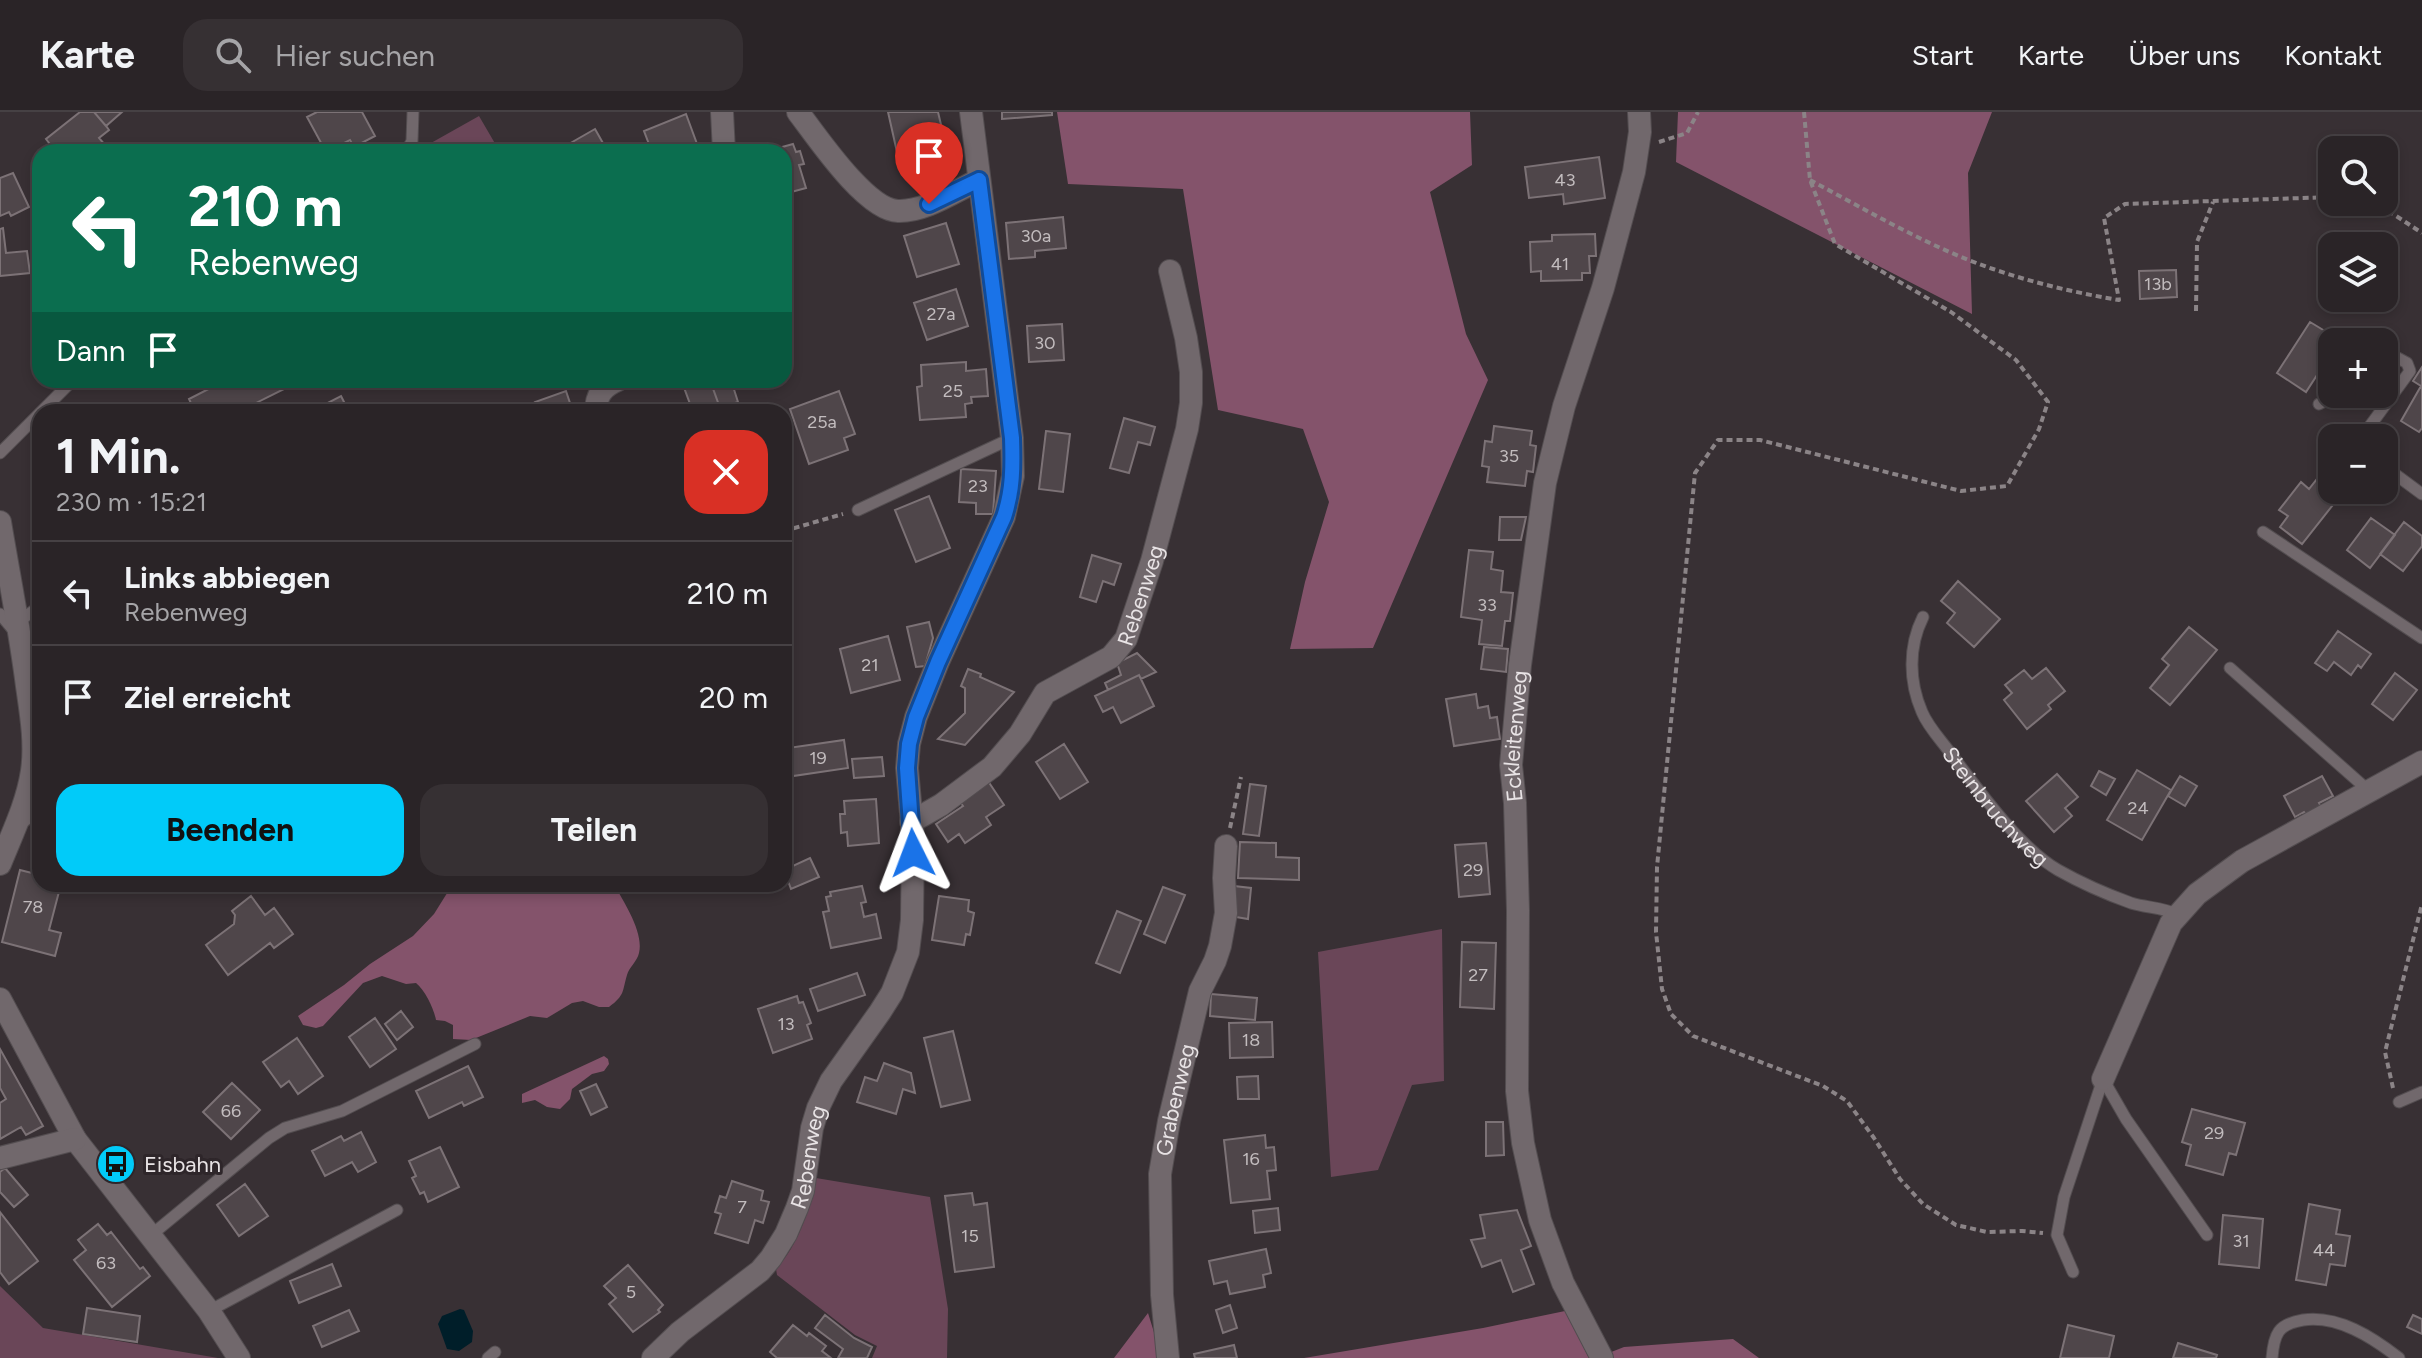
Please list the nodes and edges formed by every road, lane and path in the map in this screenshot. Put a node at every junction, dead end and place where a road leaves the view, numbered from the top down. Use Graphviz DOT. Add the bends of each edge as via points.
graph roads {
  1 [pos="413,112"];
  2 [pos="722,112"];
  3 [pos="798,112"];
  4 [pos="971,112"];
  5 [pos="1639,112"];
  6 [pos="1698,112"];
  7 [pos="1804,112"];
  8 [pos="410,144"];
  9 [pos="724,144"];
  10 [pos="1639,149"];
  11 [pos="979,180"];
  12 [pos="1810,180"];
  13 [pos="2318,198"];
  14 [pos="2213,202"];
  15 [pos="2396,216"];
  16 [pos="2422,233"];
  17 [pos="1170,271"];
  18 [pos="2196,311"];
  19 [pos="2398,358"];
  20 [pos="2398,387"];
  21 [pos="65,388"];
  22 [pos="50,404"];
  23 [pos="32,422"];
  24 [pos="1012,438"];
  25 [pos="0,453"];
  26 [pos="2398,476"];
  27 [pos="2422,494"];
  28 [pos="858,510"];
  29 [pos="0,522"];
  30 [pos="792,529"];
  31 [pos="2263,532"];
  32 [pos="32,611"];
  33 [pos="1923,617"];
  34 [pos="12,625"];
  35 [pos="2422,638"];
  36 [pos="2230,668"];
  37 [pos="32,726"];
  38 [pos="32,761"];
  39 [pos="2422,762"];
  40 [pos="1241,777"];
  41 [pos="2369,791"];
  42 [pos="32,816"];
  43 [pos="911,822"];
  44 [pos="16,829"];
  45 [pos="1226,846"];
  46 [pos="0,864"];
  47 [pos="2422,904"];
  48 [pos="2178,915"];
  49 [pos="0,999"];
  50 [pos="475,1044"];
  51 [pos="2103,1079"];
  52 [pos="2422,1092"];
  53 [pos="2399,1102"];
  54 [pos="75,1139"];
  55 [pos="0,1158"];
  56 [pos="397,1210"];
  57 [pos="2057,1235"];
  58 [pos="2207,1235"];
  59 [pos="150,1236"];
  60 [pos="2073,1272"];
  61 [pos="209,1311"];
  62 [pos="239,1358"];
  63 [pos="653,1358"];
  64 [pos="1168,1358"];
  65 [pos="1602,1358"];
  66 [pos="2272,1358"];
  67 [pos="2399,1358"];
  1 -- 8 [label="lane"];
  2 -- 9 [label="street"];
  3 -- 11 [label="street" via="863,192 890,210 929,204"];
  4 -- 11 [label="street, Rebenweg"];
  5 -- 10 [label="street, Eckleitenweg"];
  6 -- 10 [label="path" via="1687,133"];
  7 -- 12 [label="path"];
  10 -- 65 [label="street, Eckleitenweg" via="1545,483 1511,765 1518,896 1517,1091 1523,1143 1540,1220 1563,1283"];
  11 -- 24 [label="street, Rebenweg"];
  12 -- 14 [label="path" via="1991,269 2119,300 2104,218 2125,204"];
  12 -- 57 [label="path" via="1835,244 1951,312 2016,360 2048,402 2007,486 1961,491 1760,440 1718,440 1695,473 1657,867 1662,989 1671,1014 1693,1036 1823,1086 1847,1101 1900,1179 1923,1204 1956,1225"];
  13 -- 14 [label="path"];
  14 -- 18 [label="path" via="2197,242"];
  15 -- 16 [label="path"];
  17 -- 43 [label="street, Rebenweg" via="1186,338 1191,403 1152,561 1126,639 1111,657 1045,693 992,767"];
  19 -- 20 [label="lane" via="2410,371"];
  21 -- 22 [label="lane"];
  23 -- 25 [label="lane"];
  24 -- 28 [label="lane"];
  24 -- 43 [label="street, Rebenweg" via="1011,497 916,717 907,768"];
  26 -- 27 [label="lane"];
  28 -- 30 [label="path"];
  29 -- 34 [label="street"];
  31 -- 35 [label="lane"];
  32 -- 34 [label="lane"];
  33 -- 48 [label="lane, Steinbruchweg" via="1911,650 1923,714 1988,802 2057,869 2134,904"];
  34 -- 37 [label="street"];
  36 -- 41 [label="lane"];
  38 -- 44 [label="street"];
  39 -- 41 [label="street"];
  40 -- 45 [label="path"];
  41 -- 48 [label="street" via="2242,861"];
  42 -- 44 [label="lane"];
  43 -- 63 [label="street, Rebenweg" via="908,952 892,993 818,1108 803,1191 786,1234 760,1271"];
  44 -- 46 [label="street"];
  45 -- 64 [label="street, Grabenweg" via="1226,913 1220,946 1200,991 1160,1174"];
  47 -- 53 [label="path" via="2385,1052"];
  48 -- 51 [label="street"];
  49 -- 54 [label="street"];
  50 -- 59 [label="lane" via="342,1111 285,1128"];
  51 -- 57 [label="lane" via="2064,1197"];
  51 -- 58 [label="lane"];
  52 -- 53 [label="lane"];
  54 -- 55 [label="street"];
  54 -- 59 [label="street"];
  56 -- 61 [label="lane"];
  57 -- 60 [label="lane"];
  59 -- 61 [label="street"];
  61 -- 62 [label="street"];
  66 -- 67 [label="lane" via="2277,1331 2315,1318 2336,1321"];
}
